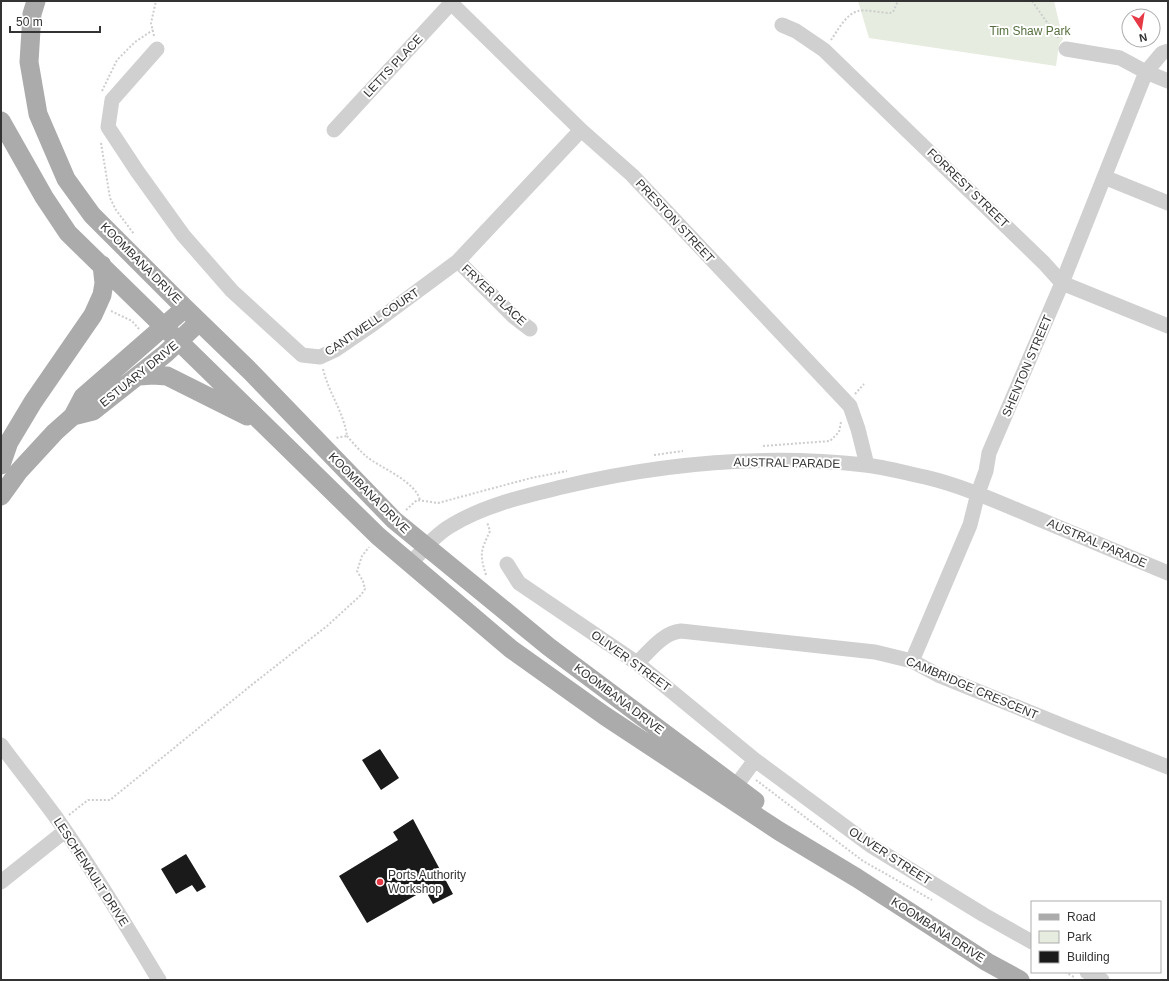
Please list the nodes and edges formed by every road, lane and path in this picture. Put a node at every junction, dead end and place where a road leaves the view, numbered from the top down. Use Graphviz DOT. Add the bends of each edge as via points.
graph roads {
  1 [pos="36,1"];
  2 [pos="156,1"];
  3 [pos="898,1"];
  4 [pos="1032,1"];
  5 [pos="451,2"];
  6 [pos="782,25"];
  7 [pos="157,49"];
  8 [pos="1066,49"];
  9 [pos="824,50"];
  10 [pos="1168,51"];
  11 [pos="1146,72"];
  12 [pos="1168,81"];
  13 [pos="1,121"];
  14 [pos="334,130"];
  15 [pos="581,130"];
  16 [pos="1104,177"];
  17 [pos="1168,203"];
  18 [pos="458,261"];
  19 [pos="102,265"];
  20 [pos="1062,284"];
  21 [pos="185,308"];
  22 [pos="109,310"];
  23 [pos="199,322"];
  24 [pos="163,326"];
  25 [pos="1168,326"];
  26 [pos="530,329"];
  27 [pos="140,330"];
  28 [pos="178,341"];
  29 [pos="320,357"];
  30 [pos="139,376"];
  31 [pos="73,416"];
  32 [pos="263,424"];
  33 [pos="347,436"];
  34 [pos="336,438"];
  35 [pos="1,465"];
  36 [pos="867,465"];
  37 [pos="978,493"];
  38 [pos="1,496"];
  39 [pos="420,500"];
  40 [pos="426,546"];
  41 [pos="411,563"];
  42 [pos="507,564"];
  43 [pos="1168,573"];
  44 [pos="912,661"];
  45 [pos="637,664"];
  46 [pos="1,745"];
  47 [pos="1,755"];
  48 [pos="755,760"];
  49 [pos="1168,767"];
  50 [pos="18,769"];
  51 [pos="731,792"];
  52 [pos="66,831"];
  53 [pos="1,882"];
  54 [pos="1031,941"];
  55 [pos="1067,973"];
  56 [pos="1089,973"];
  57 [pos="159,980"];
  58 [pos="1020,980"];
  59 [pos="1079,980"];
  60 [pos="1102,980"];
  1 -- 21 [label="main road, KOOMBANA DRIVE" via="32,14 30,62 38,114 66,179 92,215"];
  2 -- 7 [label="path" via="151,23"];
  3 -- 9 [label="path" via="890,13 858,11 852,14"];
  4 -- 8 [label="path"];
  5 -- 14 [label="street, LETTS PLACE"];
  5 -- 15 [label="street, PRESTON STREET"];
  6 -- 9 [label="street, FORREST STREET" via="796,31"];
  7 -- 29 [label="street, CANTWELL COURT" via="112,100 108,126 183,235 232,291 302,355"];
  8 -- 11 [label="street" via="1120,58"];
  9 -- 20 [label="street, FORREST STREET" via="1044,262"];
  10 -- 11 [label="street, SHENTON STREET" via="1158,56"];
  11 -- 12 [label="street"];
  11 -- 16 [label="street, SHENTON STREET"];
  13 -- 19 [label="main road, KOOMBANA DRIVE" via="44,197 68,233"];
  15 -- 18 [label="street, CANTWELL COURT"];
  15 -- 36 [label="street, PRESTON STREET" via="632,175 850,406"];
  16 -- 17 [label="street"];
  16 -- 20 [label="street, SHENTON STREET"];
  18 -- 26 [label="street, FRYER PLACE" via="513,316"];
  18 -- 29 [label="street, CANTWELL COURT" via="373,324"];
  19 -- 24 [label="main road, KOOMBANA DRIVE"];
  19 -- 35 [label="main road" via="102,295 93,315 33,402 9,442"];
  20 -- 25 [label="street, FORREST STREET"];
  20 -- 37 [label="street, SHENTON STREET" via="990,453"];
  21 -- 23 [label="main road, KOOMBANA DRIVE"];
  21 -- 24 [label="main road, ESTUARY DRIVE"];
  22 -- 27 [label="path" via="132,322"];
  23 -- 28 [label="main road, ESTUARY DRIVE"];
  23 -- 40 [label="main road, KOOMBANA DRIVE" via="394,520"];
  24 -- 28 [label="main road, KOOMBANA DRIVE"];
  24 -- 31 [label="main road, ESTUARY DRIVE" via="83,397"];
  28 -- 30 [label="main road, ESTUARY DRIVE"];
  28 -- 32 [label="main road, KOOMBANA DRIVE"];
  29 -- 33 [label="path" via="326,381 342,415"];
  30 -- 31 [label="main road, ESTUARY DRIVE" via="92,411"];
  30 -- 32 [label="main road" via="167,376"];
  31 -- 38 [label="main road, ESTUARY DRIVE" via="19,470"];
  32 -- 41 [label="main road, KOOMBANA DRIVE" via="378,536"];
  33 -- 34 [label="path"];
  33 -- 39 [label="path" via="367,457 403,480 419,494"];
  36 -- 37 [label="street, AUSTRAL PARADE"];
  36 -- 40 [label="street, AUSTRAL PARADE" via="757,459 654,468 600,478 505,502 451,525"];
  37 -- 43 [label="street, AUSTRAL PARADE"];
  37 -- 44 [label="street, SHENTON STREET" via="970,525"];
  40 -- 41 [label="street, AUSTRAL PARADE"];
  40 -- 51 [label="main road, KOOMBANA DRIVE"];
  41 -- 51 [label="main road, KOOMBANA DRIVE" via="511,649 605,716"];
  42 -- 45 [label="street, OLIVER STREET" via="519,583"];
  44 -- 45 [label="street, CAMBRIDGE CRESCENT" via="876,652 673,632 662,638"];
  44 -- 49 [label="street, CAMBRIDGE CRESCENT" via="938,674"];
  45 -- 48 [label="street, OLIVER STREET"];
  46 -- 50 [label="street, LESCHENAULT DRIVE"];
  47 -- 50 [label="street, LESCHENAULT DRIVE"];
  48 -- 51 [label="street"];
  48 -- 54 [label="street, OLIVER STREET" via="870,845"];
  50 -- 52 [label="street, LESCHENAULT DRIVE"];
  51 -- 58 [label="main road, KOOMBANA DRIVE" via="779,831 987,962"];
  52 -- 53 [label="street"];
  52 -- 57 [label="street, LESCHENAULT DRIVE"];
  55 -- 59 [label="path"];
  56 -- 60 [label="street"];
}
